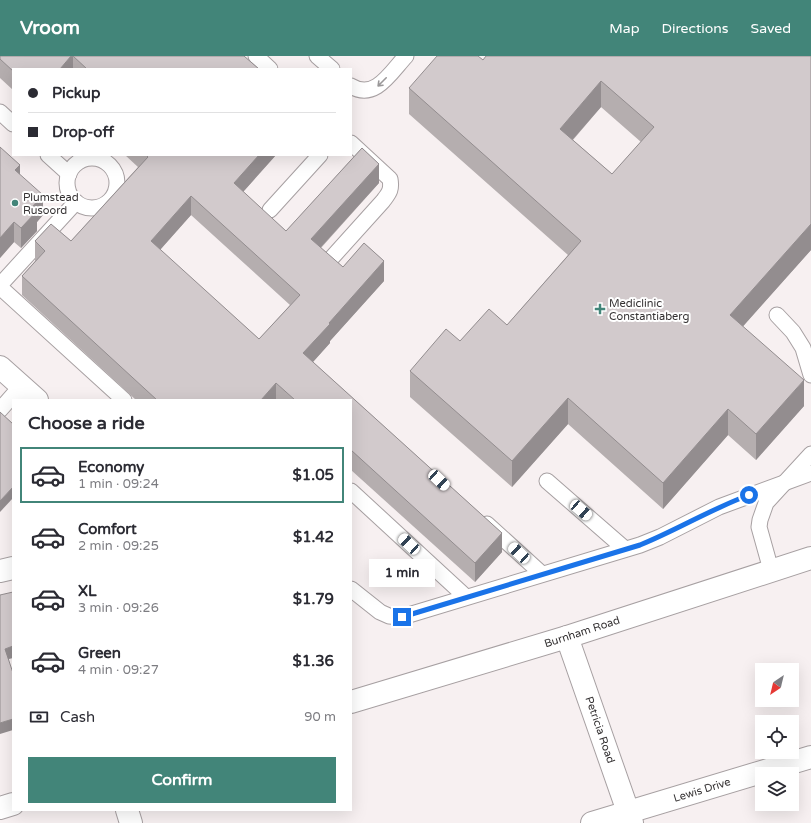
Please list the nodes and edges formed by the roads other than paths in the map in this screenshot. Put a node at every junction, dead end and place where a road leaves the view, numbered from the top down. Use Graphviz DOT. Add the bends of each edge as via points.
graph roads {
  1 [pos="256,56"];
  2 [pos="317,56"];
  3 [pos="406,56"];
  4 [pos="269,68"];
  5 [pos="331,68"];
  6 [pos="352,87"];
  7 [pos="0,112"];
  8 [pos="12,123"];
  9 [pos="352,144"];
  10 [pos="49,156"];
  11 [pos="319,156"];
  12 [pos="69,174"];
  13 [pos="76,202"];
  14 [pos="270,210"];
  15 [pos="328,262"];
  16 [pos="0,286"];
  17 [pos="777,315"];
  18 [pos="0,367"];
  19 [pos="811,375"];
  20 [pos="29,393"];
  21 [pos="19,399"];
  22 [pos="123,399"];
  23 [pos="12,403"];
  24 [pos="0,410"];
  25 [pos="811,454"];
  26 [pos="811,473"];
  27 [pos="547,481"];
  28 [pos="784,483"];
  29 [pos="352,492"];
  30 [pos="478,515"];
  31 [pos="626,549"];
  32 [pos="811,558"];
  33 [pos="12,568"];
  34 [pos="771,570"];
  35 [pos="0,572"];
  36 [pos="542,574"];
  37 [pos="352,589"];
  38 [pos="466,598"];
  39 [pos="567,637"];
  40 [pos="352,702"];
  41 [pos="811,757"];
  42 [pos="12,804"];
  43 [pos="0,808"];
  44 [pos="127,811"];
  45 [pos="630,817"];
  46 [pos="131,823"];
  47 [pos="592,823"];
  1 -- 4 [label="lane"];
  2 -- 5 [label="lane"];
  3 -- 6 [label="lane, one-way" via="373,90 365,92"];
  7 -- 8 [label="lane"];
  9 -- 15 [label="lane" via="390,179 392,186 383,201"];
  10 -- 12 [label="lane"];
  11 -- 14 [label="lane"];
  12 -- 13 [label="lane" via="67,186"];
  12 -- 13 [label="lane" via="75,165 89,158 104,162 115,173 116,188 108,202 94,208"];
  13 -- 16 [label="lane"];
  16 -- 22 [label="lane"];
  17 -- 19 [label="lane" via="793,332 803,348"];
  18 -- 20 [label="street"];
  20 -- 21 [label="lane"];
  23 -- 24 [label="lane"];
  25 -- 28 [label="lane"];
  26 -- 28 [label="lane"];
  27 -- 31 [label="lane"];
  28 -- 31 [label="lane" via="719,507 660,537"];
  28 -- 34 [label="lane" via="766,504 760,520 759,527"];
  29 -- 38 [label="lane"];
  30 -- 36 [label="lane"];
  31 -- 36 [label="lane"];
  32 -- 34 [label="street, Burnham Road"];
  33 -- 35 [label="street"];
  34 -- 39 [label="street, Burnham Road"];
  36 -- 38 [label="lane"];
  37 -- 38 [label="lane" via="368,604 389,616 402,617"];
  39 -- 40 [label="street, Burnham Road"];
  39 -- 45 [label="street, Petricia Road"];
  41 -- 45 [label="street, Lewis Drive"];
  42 -- 43 [label="street"];
  44 -- 46 [label="street"];
  45 -- 47 [label="street, Lewis Drive"];
}
